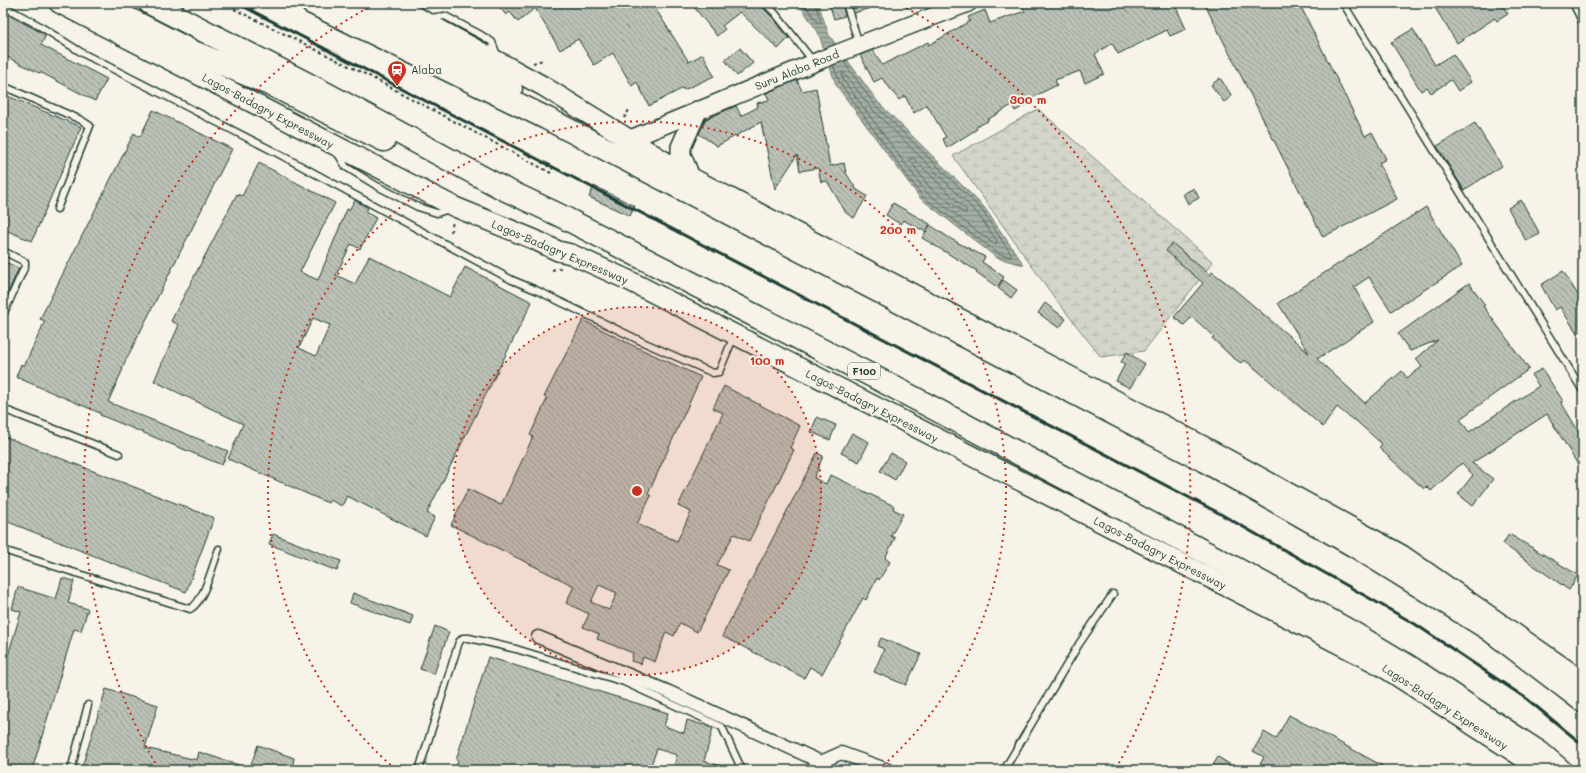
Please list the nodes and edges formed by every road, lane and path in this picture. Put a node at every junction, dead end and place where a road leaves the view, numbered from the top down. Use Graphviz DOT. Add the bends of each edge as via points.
graph roads {
  1 [pos="59,3"];
  2 [pos="98,3"];
  3 [pos="150,3"];
  4 [pos="240,3"];
  5 [pos="312,3"];
  6 [pos="356,3"];
  7 [pos="390,3"];
  8 [pos="765,3"];
  9 [pos="846,3"];
  10 [pos="968,3"];
  11 [pos="1343,3"];
  12 [pos="1573,3"];
  13 [pos="3,6"];
  14 [pos="234,9"];
  15 [pos="254,9"];
  16 [pos="1583,23"];
  17 [pos="853,47"];
  18 [pos="819,60"];
  19 [pos="3,86"];
  20 [pos="697,111"];
  21 [pos="546,118"];
  22 [pos="628,140"];
  23 [pos="541,162"];
  24 [pos="553,170"];
  25 [pos="552,173"];
  26 [pos="690,178"];
  27 [pos="504,188"];
  28 [pos="57,209"];
  29 [pos="3,251"];
  30 [pos="3,315"];
  31 [pos="734,335"];
  32 [pos="1583,391"];
  33 [pos="3,409"];
  34 [pos="119,454"];
  35 [pos="219,549"];
  36 [pos="3,550"];
  37 [pos="1113,594"];
  38 [pos="538,637"];
  39 [pos="1583,684"];
  40 [pos="1583,701"];
  41 [pos="88,705"];
  42 [pos="819,766"];
  43 [pos="71,770"];
  44 [pos="419,770"];
  45 [pos="742,770"];
  46 [pos="888,770"];
  47 [pos="1004,770"];
  48 [pos="1542,770"];
  49 [pos="1560,770"];
  1 -- 31 [label="main road, Lagos-Badagry Expressway" via="455,207 558,251 571,254"];
  2 -- 27 [label="highway" via="189,50 276,87 449,172"];
  3 -- 27 [label="highway, Lagos-Badagry Expressway / F100" via="325,92"];
  4 -- 15 [label="path"];
  5 -- 21 [label="highway"];
  6 -- 21 [label="highway" via="499,78"];
  7 -- 22 [label="main road" via="543,86"];
  8 -- 18 [label="lane"];
  9 -- 17 [label="lane"];
  10 -- 17 [label="street, Suru Alaba Road"];
  11 -- 32 [label="lane"];
  12 -- 16 [label="lane"];
  13 -- 31 [label="lane" via="84,54 277,153 512,280 644,343 712,373 719,372"];
  14 -- 25 [label="path" via="367,75"];
  17 -- 18 [label="street, Suru Alaba Road"];
  18 -- 20 [label="street, Suru Alaba Road"];
  19 -- 28 [label="lane" via="90,126"];
  20 -- 22 [label="street, Suru Alaba Road"];
  20 -- 26 [label="main road" via="681,147 681,155"];
  21 -- 40 [label="highway" via="1216,468 1353,545 1490,630"];
  22 -- 26 [label="main road"];
  23 -- 24 [label="path"];
  26 -- 39 [label="main road" via="1203,446 1402,555 1567,670"];
  27 -- 49 [label="highway, Lagos-Badagry Expressway / F100" via="884,382 1260,581 1408,666 1540,753"];
  29 -- 30 [label="lane" via="25,262 25,266"];
  31 -- 48 [label="main road, Lagos-Badagry Expressway" via="1380,665"];
  33 -- 34 [label="lane"];
  35 -- 36 [label="lane" via="200,598 196,606 190,609"];
  37 -- 47 [label="lane"];
  38 -- 42 [label="street" via="669,692"];
  41 -- 43 [label="lane"];
  42 -- 46 [label="street" via="840,753"];
  44 -- 45 [label="lane" via="459,642 463,638 469,638 516,649 624,682 722,727"];
}
